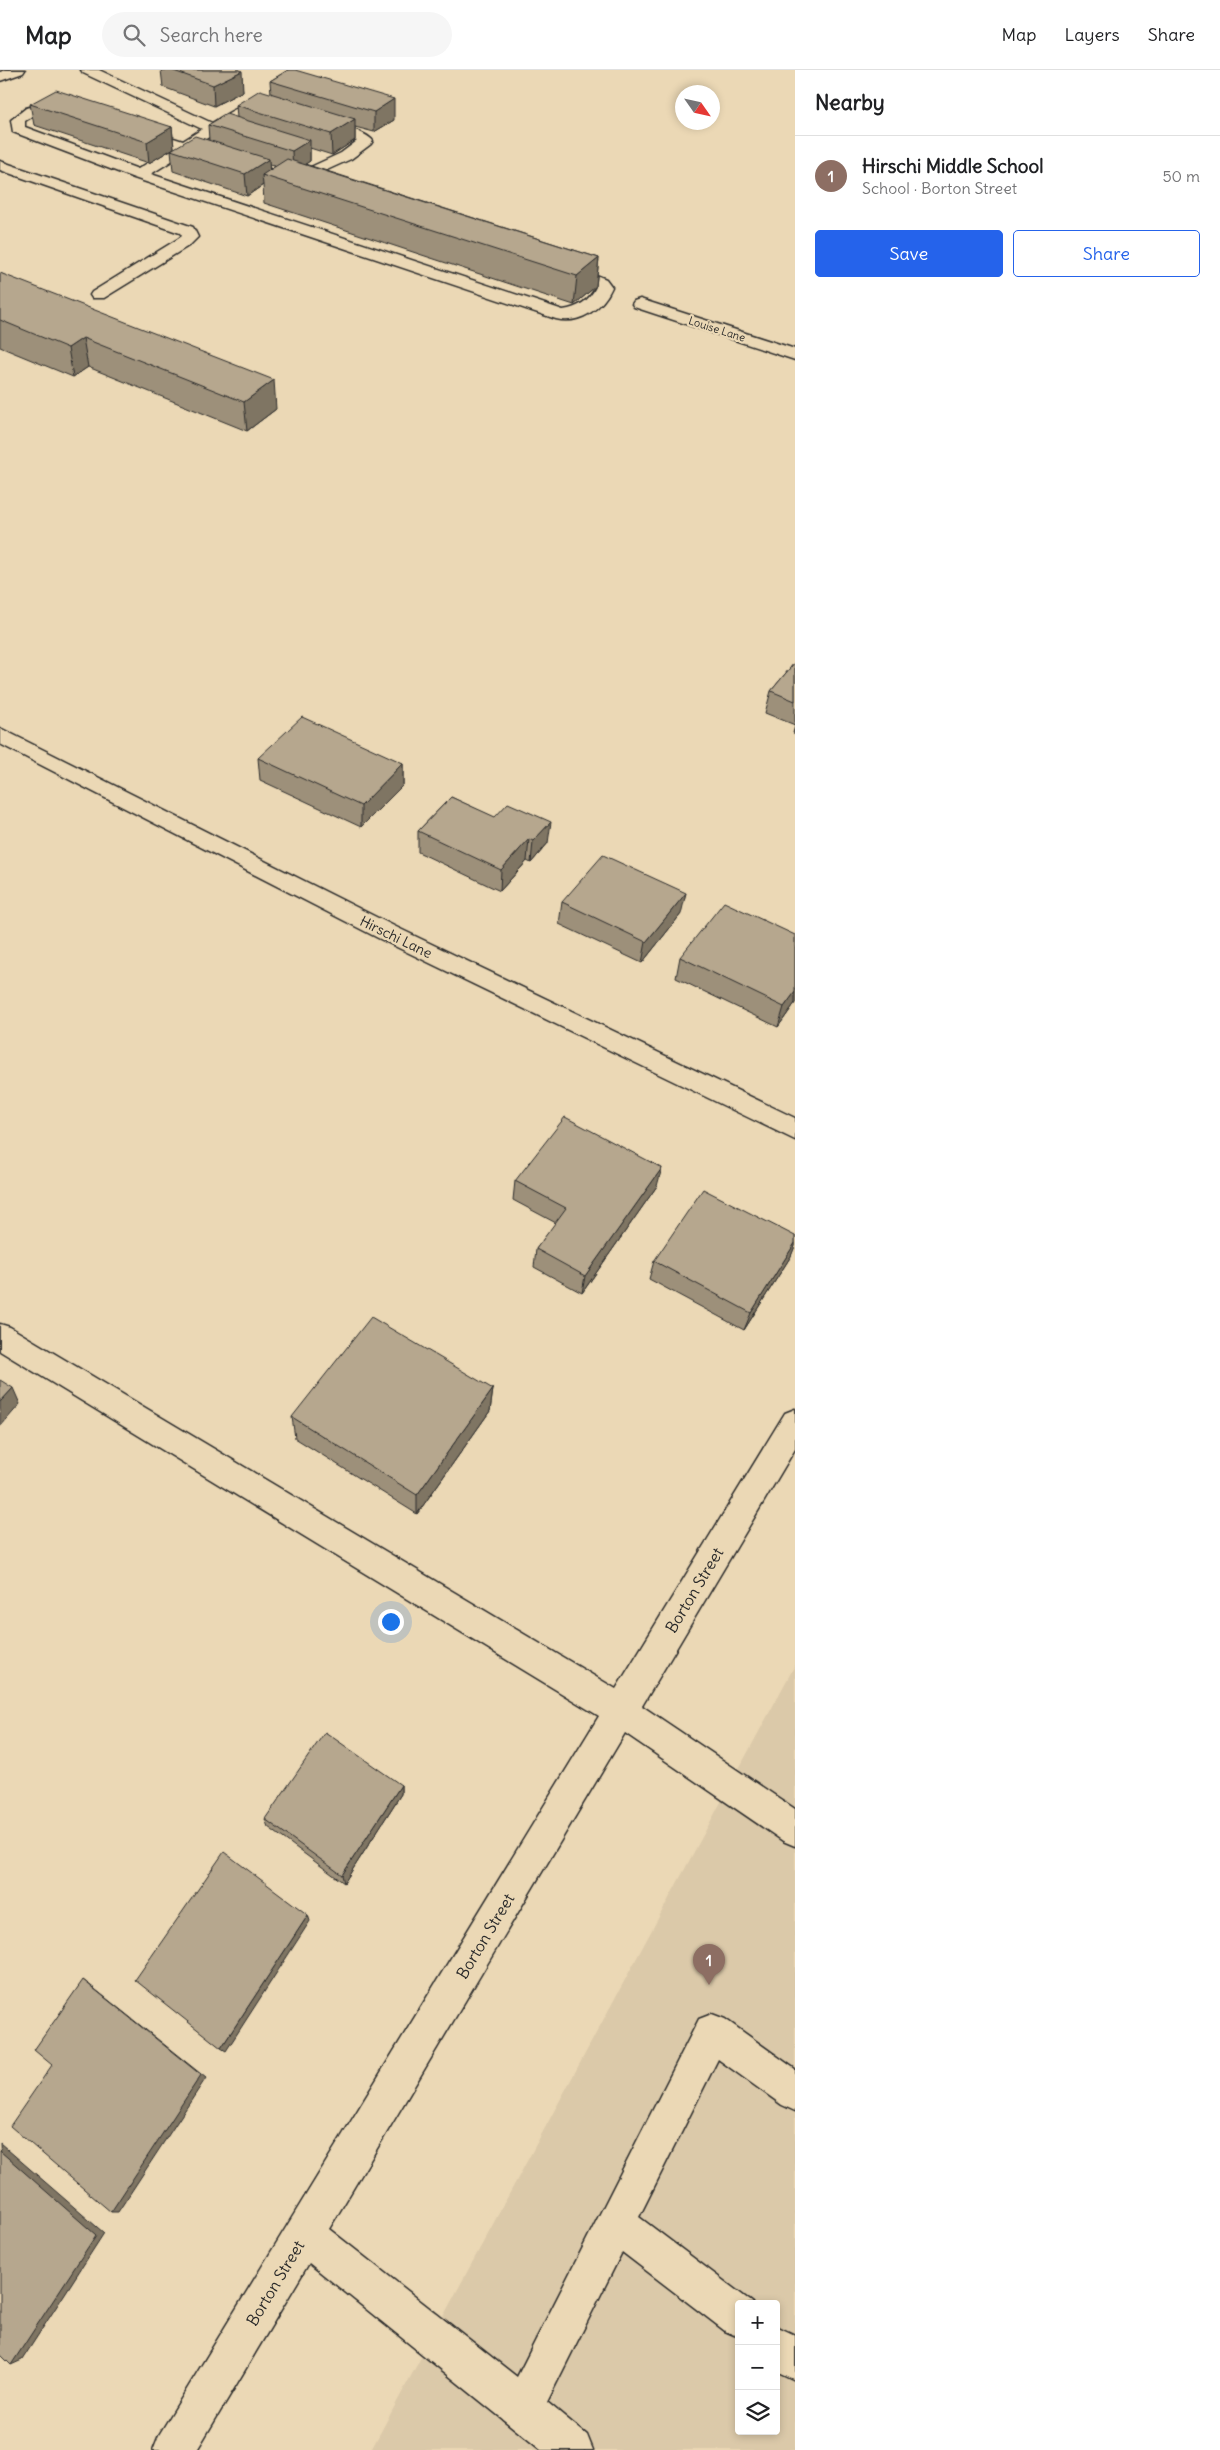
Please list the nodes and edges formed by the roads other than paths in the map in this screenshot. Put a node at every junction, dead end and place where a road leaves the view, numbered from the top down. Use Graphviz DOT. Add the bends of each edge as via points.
graph roads {
  1 [pos="18,70"];
  2 [pos="88,70"];
  3 [pos="0,77"];
  4 [pos="288,116"];
  5 [pos="306,121"];
  6 [pos="213,129"];
  7 [pos="183,148"];
  8 [pos="0,164"];
  9 [pos="139,176"];
  10 [pos="288,182"];
  11 [pos="273,191"];
  12 [pos="258,200"];
  13 [pos="243,210"];
  14 [pos="98,295"];
  15 [pos="640,304"];
  16 [pos="795,355"];
  17 [pos="0,735"];
  18 [pos="795,1130"];
  19 [pos="0,1336"];
  20 [pos="795,1422"];
  21 [pos="621,1711"];
  22 [pos="795,1828"];
  23 [pos="795,2092"];
  24 [pos="616,2224"];
  25 [pos="304,2234"];
  26 [pos="735,2315"];
  27 [pos="780,2349"];
  28 [pos="795,2360"];
  29 [pos="524,2408"];
  30 [pos="174,2450"];
  31 [pos="572,2450"];
  1 -- 3 [label="street"];
  2 -- 6 [label="street"];
  4 -- 6 [label="street" via="245,108"];
  5 -- 10 [label="street" via="366,141 346,156"];
  6 -- 7 [label="street"];
  7 -- 9 [label="street"];
  7 -- 9 [label="street" via="55,104 26,113 18,120 18,129"];
  7 -- 10 [label="street"];
  8 -- 14 [label="street" via="187,230 190,237 184,242"];
  9 -- 13 [label="street"];
  10 -- 11 [label="street"];
  10 -- 13 [label="street" via="590,278 604,287 591,306 580,312 562,314"];
  12 -- 13 [label="street"];
  15 -- 16 [label="street, Louise Lane"];
  17 -- 18 [label="street, Hirschi Lane" via="386,932"];
  19 -- 21 [label="street"];
  20 -- 21 [label="street, Borton Street"];
  21 -- 22 [label="street"];
  21 -- 25 [label="street, Borton Street"];
  23 -- 24 [label="street" via="712,2032"];
  24 -- 26 [label="street"];
  24 -- 29 [label="street"];
  25 -- 29 [label="street"];
  25 -- 30 [label="street, Borton Street"];
  27 -- 28 [label="street"];
  29 -- 31 [label="street"];
}
